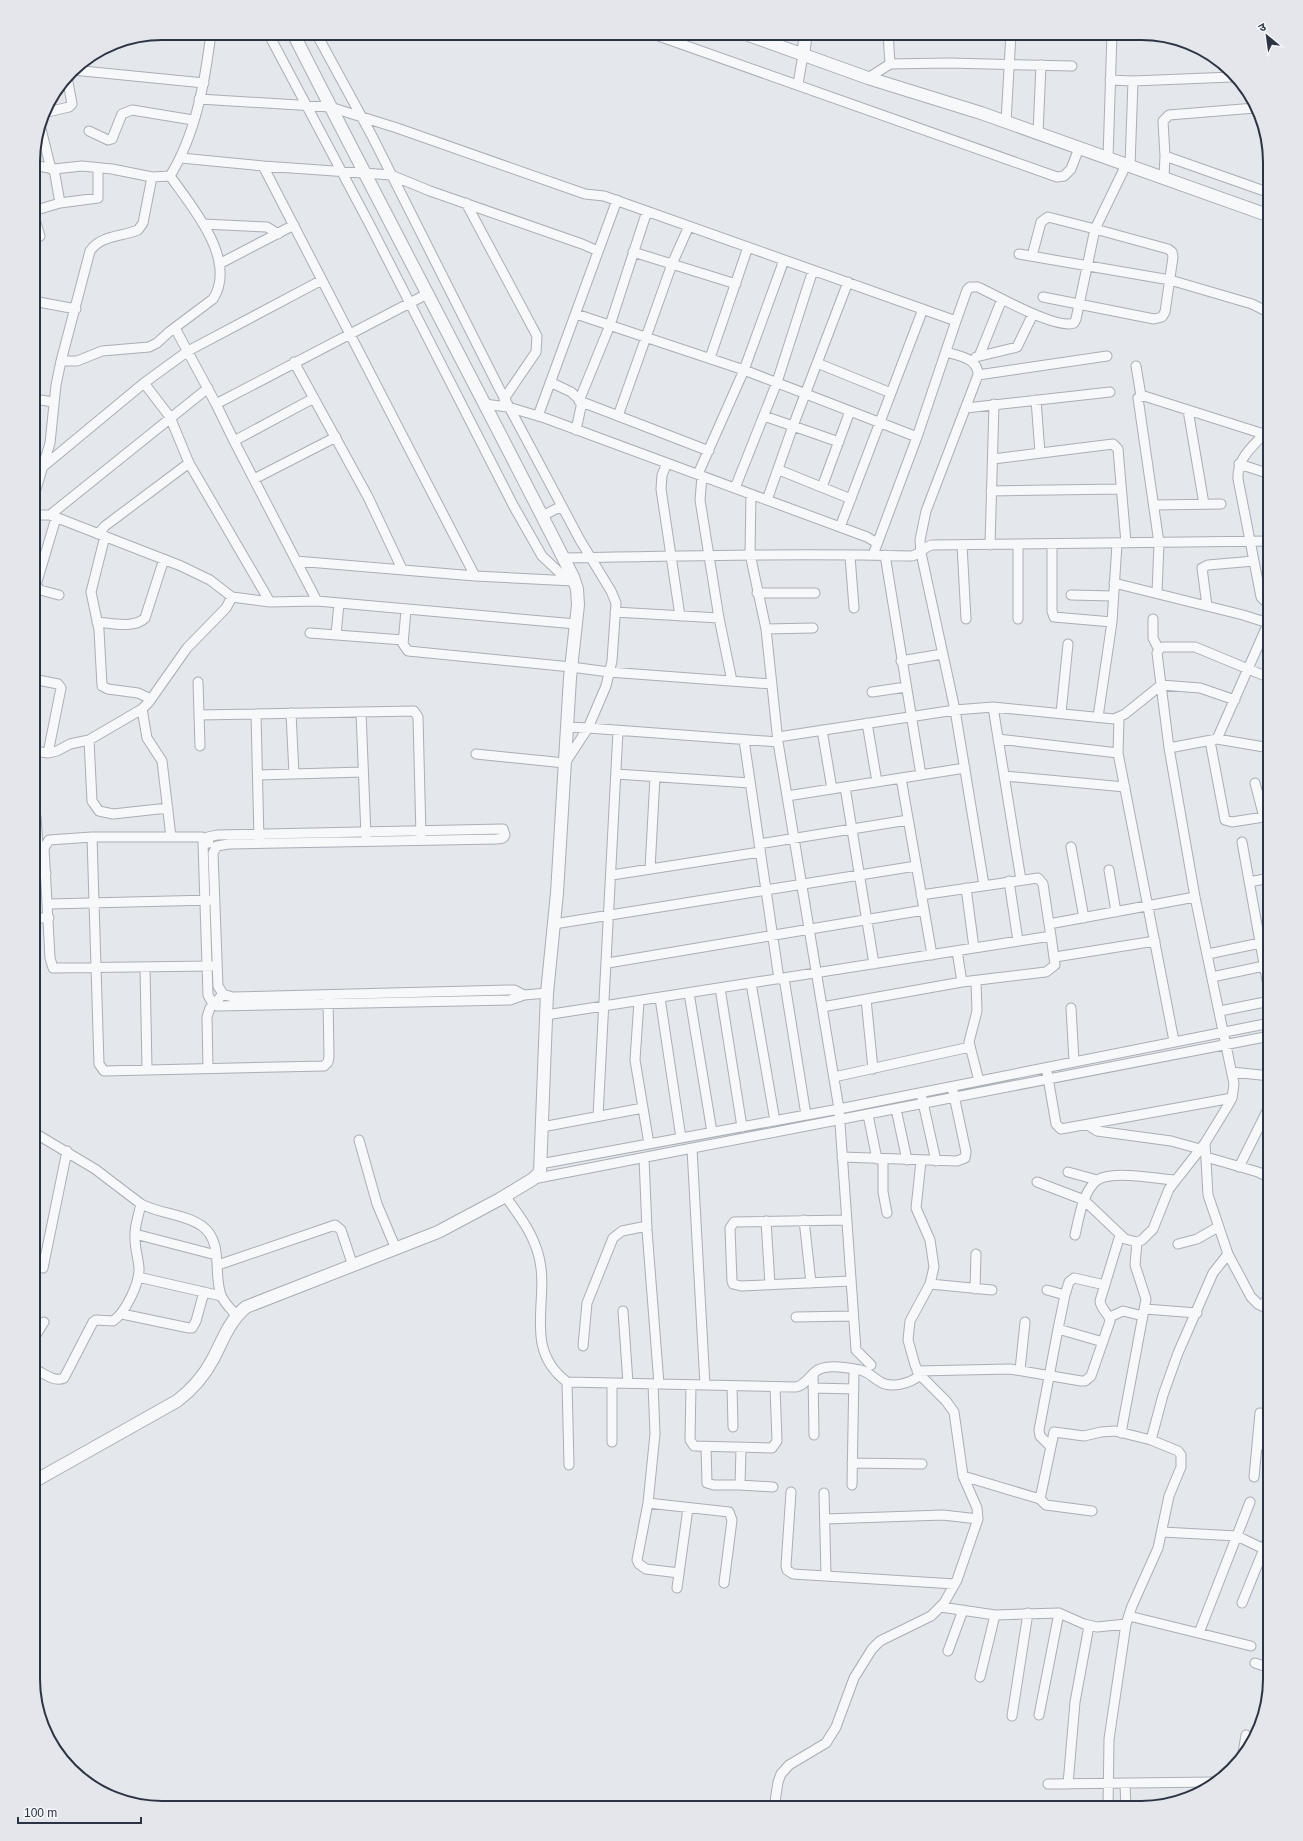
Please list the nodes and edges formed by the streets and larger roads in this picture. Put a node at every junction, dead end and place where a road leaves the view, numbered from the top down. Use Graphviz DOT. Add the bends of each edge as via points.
graph roads {
  1 [pos="210,40"];
  2 [pos="272,40"];
  3 [pos="296,40"];
  4 [pos="320,40"];
  5 [pos="670,40"];
  6 [pos="763,40"];
  7 [pos="805,40"];
  8 [pos="888,40"];
  9 [pos="1011,40"];
  10 [pos="1112,40"];
  11 [pos="803,55"];
  12 [pos="890,64"];
  13 [pos="1010,64"];
  14 [pos="1042,65"];
  15 [pos="1072,66"];
  16 [pos="82,71"];
  17 [pos="1228,77"];
  18 [pos="868,78"];
  19 [pos="1110,80"];
  20 [pos="1133,81"];
  21 [pos="204,83"];
  22 [pos="68,84"];
  23 [pos="798,84"];
  24 [pos="199,99"];
  25 [pos="306,106"];
  26 [pos="330,107"];
  27 [pos="1251,108"];
  28 [pos="51,111"];
  29 [pos="361,116"];
  30 [pos="193,120"];
  31 [pos="1006,122"];
  32 [pos="89,131"];
  33 [pos="1038,133"];
  34 [pos="43,135"];
  35 [pos="1079,148"];
  36 [pos="1165,156"];
  37 [pos="181,158"];
  38 [pos="1108,158"];
  39 [pos="1128,165"];
  40 [pos="40,166"];
  41 [pos="263,166"];
  42 [pos="98,168"];
  43 [pos="52,169"];
  44 [pos="340,171"];
  45 [pos="365,173"];
  46 [pos="391,175"];
  47 [pos="170,176"];
  48 [pos="152,177"];
  49 [pos="1164,178"];
  50 [pos="1263,191"];
  51 [pos="617,200"];
  52 [pos="60,203"];
  53 [pos="466,203"];
  54 [pos="40,209"];
  55 [pos="647,211"];
  56 [pos="1263,213"];
  57 [pos="203,224"];
  58 [pos="294,225"];
  59 [pos="689,226"];
  60 [pos="1095,229"];
  61 [pos="278,234"];
  62 [pos="748,247"];
  63 [pos="598,251"];
  64 [pos="633,252"];
  65 [pos="1019,254"];
  66 [pos="1032,256"];
  67 [pos="784,260"];
  68 [pos="220,264"];
  69 [pos="672,264"];
  70 [pos="1087,265"];
  71 [pos="813,270"];
  72 [pos="322,280"];
  73 [pos="1170,280"];
  74 [pos="848,282"];
  75 [pos="736,284"];
  76 [pos="427,294"];
  77 [pos="1043,297"];
  78 [pos="1002,299"];
  79 [pos="40,302"];
  80 [pos="409,303"];
  81 [pos="1079,304"];
  82 [pos="76,309"];
  83 [pos="922,309"];
  84 [pos="1263,310"];
  85 [pos="576,314"];
  86 [pos="1033,314"];
  87 [pos="956,322"];
  88 [pos="610,325"];
  89 [pos="175,328"];
  90 [pos="350,333"];
  91 [pos="646,337"];
  92 [pos="188,351"];
  93 [pos="946,352"];
  94 [pos="980,354"];
  95 [pos="1107,356"];
  96 [pos="710,358"];
  97 [pos="61,361"];
  98 [pos="294,362"];
  99 [pos="973,362"];
  100 [pos="818,363"];
  101 [pos="1136,366"];
  102 [pos="744,370"];
  103 [pos="978,374"];
  104 [pos="144,382"];
  105 [pos="550,382"];
  106 [pos="777,382"];
  107 [pos="208,388"];
  108 [pos="1110,392"];
  109 [pos="891,393"];
  110 [pos="806,394"];
  111 [pos="1140,396"];
  112 [pos="314,398"];
  113 [pos="40,400"];
  114 [pos="1036,400"];
  115 [pos="54,402"];
  116 [pos="581,402"];
  117 [pos="506,403"];
  118 [pos="216,404"];
  119 [pos="484,404"];
  120 [pos="994,404"];
  121 [pos="966,408"];
  122 [pos="1188,410"];
  123 [pos="850,411"];
  124 [pos="538,416"];
  125 [pos="618,416"];
  126 [pos="764,416"];
  127 [pos="170,417"];
  128 [pos="880,423"];
  129 [pos="793,426"];
  130 [pos="576,430"];
  131 [pos="1263,434"];
  132 [pos="336,437"];
  133 [pos="917,437"];
  134 [pos="1263,439"];
  135 [pos="234,441"];
  136 [pos="839,442"];
  137 [pos="709,451"];
  138 [pos="1040,453"];
  139 [pos="993,459"];
  140 [pos="189,463"];
  141 [pos="667,463"];
  142 [pos="1239,464"];
  143 [pos="45,465"];
  144 [pos="778,470"];
  145 [pos="1263,473"];
  146 [pos="700,475"];
  147 [pos="40,479"];
  148 [pos="254,479"];
  149 [pos="735,488"];
  150 [pos="822,488"];
  151 [pos="1121,489"];
  152 [pos="992,491"];
  153 [pos="751,494"];
  154 [pos="851,499"];
  155 [pos="767,500"];
  156 [pos="1204,504"];
  157 [pos="1221,504"];
  158 [pos="1154,505"];
  159 [pos="562,506"];
  160 [pos="40,515"];
  161 [pos="542,516"];
  162 [pos="53,517"];
  163 [pos="840,527"];
  164 [pos="102,535"];
  165 [pos="1251,541"];
  166 [pos="1263,541"];
  167 [pos="877,543"];
  168 [pos="1122,543"];
  169 [pos="1159,543"];
  170 [pos="1018,544"];
  171 [pos="1052,544"];
  172 [pos="962,545"];
  173 [pos="990,545"];
  174 [pos="921,553"];
  175 [pos="750,554"];
  176 [pos="873,555"];
  177 [pos="885,555"];
  178 [pos="850,556"];
  179 [pos="671,557"];
  180 [pos="710,557"];
  181 [pos="563,558"];
  182 [pos="591,558"];
  183 [pos="164,559"];
  184 [pos="296,561"];
  185 [pos="1254,561"];
  186 [pos="40,569"];
  187 [pos="402,569"];
  188 [pos="475,576"];
  189 [pos="574,581"];
  190 [pos="1114,583"];
  191 [pos="40,590"];
  192 [pos="757,593"];
  193 [pos="815,593"];
  194 [pos="1157,593"];
  195 [pos="59,595"];
  196 [pos="1071,595"];
  197 [pos="1114,596"];
  198 [pos="232,597"];
  199 [pos="1263,599"];
  200 [pos="317,601"];
  201 [pos="270,602"];
  202 [pos="339,603"];
  203 [pos="1207,606"];
  204 [pos="854,608"];
  205 [pos="406,610"];
  206 [pos="615,612"];
  207 [pos="680,616"];
  208 [pos="719,618"];
  209 [pos="966,618"];
  210 [pos="1018,619"];
  211 [pos="1153,619"];
  212 [pos="1263,620"];
  213 [pos="97,622"];
  214 [pos="1112,622"];
  215 [pos="576,624"];
  216 [pos="813,628"];
  217 [pos="766,629"];
  218 [pos="310,633"];
  219 [pos="336,635"];
  220 [pos="1263,635"];
  221 [pos="404,640"];
  222 [pos="1068,644"];
  223 [pos="1159,650"];
  224 [pos="942,654"];
  225 [pos="901,661"];
  226 [pos="571,667"];
  227 [pos="1249,668"];
  228 [pos="609,672"];
  229 [pos="1263,675"];
  230 [pos="40,680"];
  231 [pos="732,681"];
  232 [pos="198,682"];
  233 [pos="772,684"];
  234 [pos="1161,685"];
  235 [pos="906,687"];
  236 [pos="872,692"];
  237 [pos="151,699"];
  238 [pos="1235,700"];
  239 [pos="993,707"];
  240 [pos="142,709"];
  241 [pos="955,710"];
  242 [pos="361,712"];
  243 [pos="291,713"];
  244 [pos="1061,713"];
  245 [pos="256,714"];
  246 [pos="199,715"];
  247 [pos="911,717"];
  248 [pos="1098,717"];
  249 [pos="1119,718"];
  250 [pos="867,723"];
  251 [pos="567,727"];
  252 [pos="588,728"];
  253 [pos="822,730"];
  254 [pos="618,731"];
  255 [pos="998,739"];
  256 [pos="89,740"];
  257 [pos="744,740"];
  258 [pos="778,740"];
  259 [pos="1214,740"];
  260 [pos="200,746"];
  261 [pos="1263,747"];
  262 [pos="1169,748"];
  263 [pos="40,752"];
  264 [pos="48,753"];
  265 [pos="1118,753"];
  266 [pos="476,754"];
  267 [pos="565,763"];
  268 [pos="965,768"];
  269 [pos="363,772"];
  270 [pos="294,774"];
  271 [pos="616,774"];
  272 [pos="258,775"];
  273 [pos="921,775"];
  274 [pos="1004,776"];
  275 [pos="655,777"];
  276 [pos="901,778"];
  277 [pos="877,782"];
  278 [pos="750,783"];
  279 [pos="1255,783"];
  280 [pos="1125,786"];
  281 [pos="845,787"];
  282 [pos="832,789"];
  283 [pos="787,796"];
  284 [pos="1263,805"];
  285 [pos="168,808"];
  286 [pos="1263,817"];
  287 [pos="908,820"];
  288 [pos="852,829"];
  289 [pos="421,830"];
  290 [pos="366,832"];
  291 [pos="92,837"];
  292 [pos="171,837"];
  293 [pos="259,839"];
  294 [pos="794,839"];
  295 [pos="205,840"];
  296 [pos="421,840"];
  297 [pos="366,842"];
  298 [pos="1242,842"];
  299 [pos="1071,847"];
  300 [pos="760,848"];
  301 [pos="214,849"];
  302 [pos="916,866"];
  303 [pos="650,869"];
  304 [pos="1109,870"];
  305 [pos="40,873"];
  306 [pos="46,873"];
  307 [pos="612,875"];
  308 [pos="860,875"];
  309 [pos="1263,879"];
  310 [pos="1021,880"];
  311 [pos="1009,881"];
  312 [pos="1249,882"];
  313 [pos="802,884"];
  314 [pos="984,885"];
  315 [pos="966,888"];
  316 [pos="766,890"];
  317 [pos="921,895"];
  318 [pos="1196,897"];
  319 [pos="211,900"];
  320 [pos="95,902"];
  321 [pos="48,904"];
  322 [pos="1149,906"];
  323 [pos="924,910"];
  324 [pos="1116,912"];
  325 [pos="610,915"];
  326 [pos="40,918"];
  327 [pos="48,918"];
  328 [pos="1084,918"];
  329 [pos="867,919"];
  330 [pos="554,924"];
  331 [pos="1049,924"];
  332 [pos="810,929"];
  333 [pos="772,935"];
  334 [pos="1051,936"];
  335 [pos="1018,941"];
  336 [pos="1155,941"];
  337 [pos="1263,942"];
  338 [pos="1260,943"];
  339 [pos="974,948"];
  340 [pos="957,951"];
  341 [pos="1208,954"];
  342 [pos="932,955"];
  343 [pos="1055,957"];
  344 [pos="1263,960"];
  345 [pos="608,963"];
  346 [pos="874,964"];
  347 [pos="212,966"];
  348 [pos="1263,966"];
  349 [pos="96,967"];
  350 [pos="145,967"];
  351 [pos="817,973"];
  352 [pos="1212,977"];
  353 [pos="781,978"];
  354 [pos="976,981"];
  355 [pos="962,982"];
  356 [pos="751,983"];
  357 [pos="720,988"];
  358 [pos="547,993"];
  359 [pos="689,993"];
  360 [pos="222,994"];
  361 [pos="660,998"];
  362 [pos="866,999"];
  363 [pos="328,1000"];
  364 [pos="639,1001"];
  365 [pos="1263,1002"];
  366 [pos="213,1004"];
  367 [pos="605,1006"];
  368 [pos="822,1007"];
  369 [pos="1071,1008"];
  370 [pos="1220,1011"];
  371 [pos="546,1016"];
  372 [pos="1263,1024"];
  373 [pos="1224,1031"];
  374 [pos="1263,1037"];
  375 [pos="1187,1038"];
  376 [pos="1174,1041"];
  377 [pos="1227,1045"];
  378 [pos="970,1047"];
  379 [pos="1118,1052"];
  380 [pos="1189,1052"];
  381 [pos="1079,1060"];
  382 [pos="1120,1064"];
  383 [pos="1046,1067"];
  384 [pos="208,1068"];
  385 [pos="873,1068"];
  386 [pos="147,1070"];
  387 [pos="1085,1071"];
  388 [pos="1232,1072"];
  389 [pos="1263,1075"];
  390 [pos="834,1078"];
  391 [pos="1048,1078"];
  392 [pos="978,1081"];
  393 [pos="952,1086"];
  394 [pos="922,1092"];
  395 [pos="954,1097"];
  396 [pos="1232,1098"];
  397 [pos="923,1103"];
  398 [pos="643,1108"];
  399 [pos="839,1109"];
  400 [pos="896,1109"];
  401 [pos="806,1115"];
  402 [pos="868,1115"];
  403 [pos="598,1116"];
  404 [pos="1263,1119"];
  405 [pos="840,1120"];
  406 [pos="775,1121"];
  407 [pos="1088,1125"];
  408 [pos="542,1127"];
  409 [pos="742,1127"];
  410 [pos="712,1132"];
  411 [pos="40,1136"];
  412 [pos="681,1138"];
  413 [pos="359,1140"];
  414 [pos="649,1144"];
  415 [pos="692,1149"];
  416 [pos="1204,1150"];
  417 [pos="67,1151"];
  418 [pos="842,1157"];
  419 [pos="644,1158"];
  420 [pos="880,1159"];
  421 [pos="907,1160"];
  422 [pos="921,1161"];
  423 [pos="936,1161"];
  424 [pos="540,1164"];
  425 [pos="1239,1166"];
  426 [pos="1068,1172"];
  427 [pos="1263,1174"];
  428 [pos="533,1179"];
  429 [pos="1097,1180"];
  430 [pos="1175,1180"];
  431 [pos="1037,1182"];
  432 [pos="505,1196"];
  433 [pos="1084,1200"];
  434 [pos="141,1204"];
  435 [pos="887,1213"];
  436 [pos="804,1220"];
  437 [pos="845,1220"];
  438 [pos="766,1221"];
  439 [pos="647,1226"];
  440 [pos="1218,1227"];
  441 [pos="134,1234"];
  442 [pos="1075,1235"];
  443 [pos="1120,1235"];
  444 [pos="1137,1242"];
  445 [pos="1178,1244"];
  446 [pos="396,1249"];
  447 [pos="976,1254"];
  448 [pos="1228,1254"];
  449 [pos="216,1255"];
  450 [pos="218,1265"];
  451 [pos="353,1266"];
  452 [pos="43,1268"];
  453 [pos="138,1277"];
  454 [pos="851,1281"];
  455 [pos="811,1283"];
  456 [pos="930,1284"];
  457 [pos="770,1285"];
  458 [pos="1105,1286"];
  459 [pos="976,1289"];
  460 [pos="992,1290"];
  461 [pos="1047,1290"];
  462 [pos="204,1292"];
  463 [pos="1065,1295"];
  464 [pos="221,1296"];
  465 [pos="1263,1306"];
  466 [pos="623,1311"];
  467 [pos="1144,1312"];
  468 [pos="1197,1313"];
  469 [pos="122,1314"];
  470 [pos="236,1315"];
  471 [pos="854,1316"];
  472 [pos="1110,1317"];
  473 [pos="796,1318"];
  474 [pos="44,1322"];
  475 [pos="1025,1322"];
  476 [pos="40,1329"];
  477 [pos="1058,1329"];
  478 [pos="1103,1342"];
  479 [pos="583,1346"];
  480 [pos="871,1365"];
  481 [pos="854,1370"];
  482 [pos="1020,1370"];
  483 [pos="40,1372"];
  484 [pos="919,1373"];
  485 [pos="813,1374"];
  486 [pos="1051,1376"];
  487 [pos="567,1382"];
  488 [pos="612,1383"];
  489 [pos="628,1383"];
  490 [pos="656,1384"];
  491 [pos="691,1385"];
  492 [pos="705,1385"];
  493 [pos="732,1386"];
  494 [pos="775,1387"];
  495 [pos="813,1388"];
  496 [pos="854,1389"];
  497 [pos="1260,1413"];
  498 [pos="733,1427"];
  499 [pos="1121,1433"];
  500 [pos="814,1435"];
  501 [pos="1151,1440"];
  502 [pos="612,1442"];
  503 [pos="1257,1444"];
  504 [pos="1263,1445"];
  505 [pos="1050,1446"];
  506 [pos="706,1447"];
  507 [pos="741,1448"];
  508 [pos="852,1463"];
  509 [pos="922,1464"];
  510 [pos="569,1465"];
  511 [pos="964,1476"];
  512 [pos="1254,1477"];
  513 [pos="40,1478"];
  514 [pos="740,1485"];
  515 [pos="852,1485"];
  516 [pos="773,1487"];
  517 [pos="791,1492"];
  518 [pos="824,1493"];
  519 [pos="1040,1499"];
  520 [pos="1250,1502"];
  521 [pos="648,1503"];
  522 [pos="688,1508"];
  523 [pos="1092,1511"];
  524 [pos="825,1519"];
  525 [pos="978,1519"];
  526 [pos="1162,1532"];
  527 [pos="1237,1536"];
  528 [pos="1263,1549"];
  529 [pos="1263,1551"];
  530 [pos="679,1573"];
  531 [pos="826,1576"];
  532 [pos="724,1583"];
  533 [pos="955,1584"];
  534 [pos="677,1588"];
  535 [pos="1242,1603"];
  536 [pos="941,1607"];
  537 [pos="963,1610"];
  538 [pos="1059,1612"];
  539 [pos="1028,1613"];
  540 [pos="994,1615"];
  541 [pos="1128,1620"];
  542 [pos="1089,1626"];
  543 [pos="1199,1633"];
  544 [pos="1251,1646"];
  545 [pos="948,1652"];
  546 [pos="1255,1663"];
  547 [pos="1263,1666"];
  548 [pos="980,1677"];
  549 [pos="1040,1715"];
  550 [pos="1012,1716"];
  551 [pos="1246,1734"];
  552 [pos="1244,1744"];
  553 [pos="1206,1782"];
  554 [pos="1048,1784"];
  555 [pos="1068,1784"];
  556 [pos="1108,1784"];
  557 [pos="1125,1784"];
  558 [pos="775,1801"];
  559 [pos="1108,1801"];
  560 [pos="1126,1801"];
  1 -- 21 [label="street"];
  2 -- 25 [label="street"];
  3 -- 26 [label="street"];
  4 -- 29 [label="street"];
  5 -- 23 [label="street"];
  6 -- 11 [label="street"];
  7 -- 11 [label="street"];
  8 -- 12 [label="street"];
  9 -- 13 [label="street"];
  10 -- 19 [label="street"];
  11 -- 18 [label="street"];
  11 -- 23 [label="street"];
  12 -- 13 [label="street"];
  12 -- 18 [label="street"];
  13 -- 14 [label="street"];
  13 -- 31 [label="street"];
  14 -- 15 [label="street"];
  14 -- 33 [label="street"];
  16 -- 21 [label="street"];
  17 -- 20 [label="street"];
  18 -- 31 [label="street"];
  19 -- 20 [label="street"];
  19 -- 38 [label="street"];
  20 -- 39 [label="street"];
  21 -- 24 [label="street"];
  22 -- 28 [label="street" via="72,104"];
  23 -- 35 [label="street" via="1057,177 1064,176 1071,169"];
  24 -- 25 [label="street"];
  24 -- 30 [label="street"];
  25 -- 26 [label="street"];
  25 -- 44 [label="street"];
  26 -- 29 [label="street"];
  26 -- 45 [label="street"];
  27 -- 36 [label="street" via="1169,115 1163,121"];
  29 -- 46 [label="street"];
  29 -- 51 [label="street" via="585,194"];
  30 -- 32 [label="street" via="132,110 122,114 112,139 108,140"];
  30 -- 37 [label="street"];
  31 -- 33 [label="street"];
  33 -- 35 [label="street"];
  34 -- 43 [label="street"];
  35 -- 38 [label="street"];
  36 -- 49 [label="street"];
  36 -- 50 [label="street"];
  37 -- 41 [label="street"];
  37 -- 47 [label="street"];
  38 -- 39 [label="street"];
  39 -- 49 [label="street"];
  39 -- 60 [label="street"];
  40 -- 43 [label="street"];
  41 -- 44 [label="street"];
  41 -- 58 [label="street"];
  42 -- 43 [label="street" via="82,166"];
  42 -- 48 [label="street"];
  42 -- 52 [label="street" via="98,198"];
  43 -- 52 [label="street"];
  44 -- 45 [label="street"];
  44 -- 80 [label="street"];
  45 -- 46 [label="street"];
  45 -- 76 [label="street"];
  46 -- 53 [label="street"];
  46 -- 117 [label="street"];
  47 -- 48 [label="street"];
  47 -- 57 [label="street"];
  48 -- 82 [label="street" via="143,223 138,230 105,239 94,245 90,251"];
  49 -- 56 [label="street"];
  51 -- 55 [label="street"];
  51 -- 63 [label="street"];
  52 -- 54 [label="street"];
  53 -- 63 [label="street"];
  53 -- 117 [label="street" via="537,336 536,352"];
  55 -- 59 [label="street"];
  55 -- 64 [label="street"];
  57 -- 61 [label="street" via="268,227"];
  57 -- 68 [label="street"];
  58 -- 61 [label="street"];
  58 -- 72 [label="street"];
  59 -- 62 [label="street"];
  59 -- 69 [label="street"];
  60 -- 66 [label="street" via="1048,217 1041,222"];
  60 -- 70 [label="street"];
  60 -- 73 [label="street" via="1168,249 1173,257"];
  61 -- 68 [label="street"];
  62 -- 67 [label="street"];
  62 -- 75 [label="street"];
  63 -- 85 [label="street"];
  64 -- 69 [label="street"];
  64 -- 88 [label="street"];
  65 -- 66 [label="street"];
  66 -- 70 [label="street"];
  67 -- 71 [label="street"];
  67 -- 102 [label="street"];
  68 -- 89 [label="street" via="220,282 213,300"];
  69 -- 75 [label="street"];
  69 -- 91 [label="street"];
  70 -- 73 [label="street"];
  70 -- 81 [label="street"];
  71 -- 74 [label="street"];
  71 -- 106 [label="street"];
  72 -- 90 [label="street"];
  72 -- 92 [label="street"];
  73 -- 81 [label="street" via="1165,312 1159,318"];
  73 -- 84 [label="street"];
  74 -- 83 [label="street"];
  74 -- 100 [label="street"];
  75 -- 96 [label="street"];
  76 -- 80 [label="street"];
  76 -- 119 [label="street"];
  77 -- 81 [label="street"];
  78 -- 86 [label="street"];
  78 -- 87 [label="street" via="978,287 970,287"];
  78 -- 94 [label="street"];
  79 -- 82 [label="street"];
  80 -- 90 [label="street"];
  80 -- 189 [label="street" via="542,556 559,572"];
  81 -- 86 [label="street" via="1076,319 1072,324"];
  82 -- 97 [label="street"];
  83 -- 87 [label="street"];
  83 -- 109 [label="street"];
  85 -- 88 [label="street"];
  85 -- 105 [label="street"];
  86 -- 94 [label="street" via="1017,347"];
  87 -- 93 [label="street"];
  88 -- 91 [label="street"];
  88 -- 116 [label="street"];
  89 -- 92 [label="street"];
  89 -- 97 [label="street" via="149,347 102,351 77,361"];
  90 -- 98 [label="street"];
  90 -- 188 [label="street"];
  91 -- 96 [label="street"];
  91 -- 125 [label="street"];
  92 -- 104 [label="street"];
  92 -- 107 [label="street"];
  93 -- 99 [label="street"];
  93 -- 133 [label="street"];
  94 -- 99 [label="street"];
  95 -- 103 [label="street"];
  96 -- 102 [label="street"];
  97 -- 115 [label="street"];
  98 -- 112 [label="street"];
  98 -- 118 [label="street"];
  99 -- 103 [label="street" via="978,368"];
  100 -- 109 [label="street"];
  100 -- 110 [label="street"];
  101 -- 111 [label="street"];
  102 -- 106 [label="street"];
  102 -- 137 [label="street"];
  103 -- 121 [label="street"];
  104 -- 127 [label="street"];
  104 -- 143 [label="street"];
  105 -- 116 [label="street" via="571,392"];
  105 -- 124 [label="street"];
  106 -- 110 [label="street"];
  106 -- 126 [label="street"];
  107 -- 118 [label="street"];
  107 -- 127 [label="street"];
  108 -- 114 [label="street"];
  109 -- 128 [label="street"];
  110 -- 123 [label="street"];
  110 -- 129 [label="street"];
  111 -- 122 [label="street"];
  111 -- 158 [label="street" via="1138,401"];
  112 -- 132 [label="street"];
  112 -- 135 [label="street"];
  113 -- 115 [label="street"];
  114 -- 120 [label="street"];
  114 -- 138 [label="street"];
  115 -- 143 [label="street"];
  116 -- 125 [label="street"];
  116 -- 130 [label="street"];
  117 -- 119 [label="street"];
  117 -- 124 [label="street"];
  117 -- 159 [label="street"];
  118 -- 135 [label="street"];
  119 -- 161 [label="street"];
  120 -- 121 [label="street"];
  120 -- 139 [label="street"];
  121 -- 174 [label="street" via="926,511 920,540"];
  122 -- 131 [label="street"];
  122 -- 156 [label="street"];
  123 -- 128 [label="street"];
  123 -- 136 [label="street"];
  124 -- 130 [label="street"];
  125 -- 137 [label="street"];
  126 -- 129 [label="street"];
  126 -- 149 [label="street"];
  127 -- 140 [label="street"];
  127 -- 162 [label="street"];
  128 -- 133 [label="street"];
  128 -- 154 [label="street"];
  129 -- 136 [label="street"];
  129 -- 144 [label="street"];
  130 -- 141 [label="street"];
  132 -- 148 [label="street"];
  132 -- 187 [label="street"];
  133 -- 167 [label="street"];
  134 -- 142 [label="street"];
  135 -- 148 [label="street"];
  136 -- 150 [label="street"];
  137 -- 146 [label="street"];
  138 -- 139 [label="street"];
  138 -- 151 [label="street" via="1113,444 1118,449"];
  139 -- 152 [label="street"];
  140 -- 164 [label="street" via="105,526"];
  140 -- 201 [label="street"];
  141 -- 146 [label="street"];
  141 -- 179 [label="street" via="662,475 661,489"];
  142 -- 145 [label="street"];
  142 -- 165 [label="street" via="1238,479"];
  143 -- 147 [label="street"];
  144 -- 150 [label="street"];
  144 -- 155 [label="street"];
  146 -- 149 [label="street"];
  146 -- 180 [label="street" via="700,500"];
  148 -- 184 [label="street"];
  149 -- 153 [label="street"];
  150 -- 154 [label="street"];
  151 -- 152 [label="street"];
  151 -- 168 [label="street"];
  152 -- 173 [label="street"];
  153 -- 155 [label="street"];
  153 -- 175 [label="street"];
  154 -- 163 [label="street"];
  155 -- 163 [label="street"];
  156 -- 157 [label="street"];
  156 -- 158 [label="street"];
  158 -- 169 [label="street"];
  159 -- 161 [label="street"];
  159 -- 182 [label="street"];
  160 -- 162 [label="street"];
  161 -- 181 [label="street"];
  162 -- 164 [label="street"];
  162 -- 186 [label="street"];
  163 -- 167 [label="street"];
  164 -- 183 [label="street"];
  164 -- 213 [label="street" via="91,587"];
  165 -- 166 [label="street"];
  165 -- 169 [label="street"];
  165 -- 185 [label="street"];
  167 -- 176 [label="street"];
  168 -- 169 [label="street"];
  168 -- 171 [label="street"];
  168 -- 190 [label="street"];
  169 -- 194 [label="street"];
  170 -- 171 [label="street"];
  170 -- 173 [label="street"];
  170 -- 210 [label="street"];
  171 -- 214 [label="street" via="1054,617"];
  172 -- 173 [label="street"];
  172 -- 174 [label="street" via="927,546"];
  172 -- 209 [label="street"];
  174 -- 177 [label="street" via="912,556"];
  174 -- 224 [label="street"];
  175 -- 178 [label="street"];
  175 -- 180 [label="street"];
  175 -- 192 [label="street"];
  176 -- 177 [label="street"];
  176 -- 178 [label="street"];
  177 -- 225 [label="street"];
  178 -- 204 [label="street"];
  179 -- 180 [label="street"];
  179 -- 182 [label="street"];
  179 -- 207 [label="street"];
  180 -- 208 [label="street"];
  181 -- 182 [label="street"];
  181 -- 189 [label="street"];
  182 -- 206 [label="street" via="611,591 616,603"];
  183 -- 198 [label="street" via="210,580"];
  183 -- 213 [label="street" via="145,618 141,622"];
  184 -- 187 [label="street"];
  184 -- 200 [label="street"];
  185 -- 199 [label="street"];
  185 -- 203 [label="street" via="1208,565 1202,568"];
  187 -- 188 [label="street"];
  188 -- 189 [label="street"];
  189 -- 215 [label="street" via="578,606"];
  190 -- 194 [label="street"];
  190 -- 197 [label="street"];
  191 -- 195 [label="street"];
  192 -- 193 [label="street"];
  192 -- 217 [label="street"];
  194 -- 203 [label="street"];
  196 -- 197 [label="street"];
  197 -- 214 [label="street"];
  198 -- 201 [label="street"];
  198 -- 237 [label="street" via="226,608 187,648"];
  200 -- 201 [label="street"];
  200 -- 202 [label="street"];
  202 -- 205 [label="street"];
  202 -- 219 [label="street"];
  203 -- 212 [label="street"];
  205 -- 215 [label="street"];
  205 -- 221 [label="street"];
  206 -- 207 [label="street"];
  206 -- 228 [label="street"];
  207 -- 208 [label="street"];
  208 -- 231 [label="street"];
  211 -- 223 [label="street" via="1154,638"];
  213 -- 237 [label="street" via="102,686 138,693"];
  214 -- 248 [label="street"];
  215 -- 226 [label="street"];
  216 -- 217 [label="street"];
  217 -- 233 [label="street"];
  218 -- 219 [label="street"];
  219 -- 221 [label="street"];
  220 -- 227 [label="street"];
  221 -- 226 [label="street" via="408,651"];
  222 -- 244 [label="street"];
  223 -- 227 [label="street" via="1163,647 1195,647"];
  223 -- 234 [label="street" via="1157,653"];
  224 -- 225 [label="street"];
  224 -- 241 [label="street"];
  225 -- 235 [label="street"];
  226 -- 228 [label="street"];
  226 -- 251 [label="street"];
  227 -- 229 [label="street"];
  227 -- 238 [label="street"];
  228 -- 231 [label="street"];
  228 -- 252 [label="street" via="606,686"];
  230 -- 264 [label="street" via="58,684 61,688"];
  231 -- 233 [label="street"];
  232 -- 246 [label="street"];
  233 -- 258 [label="street"];
  234 -- 238 [label="street" via="1200,688"];
  234 -- 249 [label="street"];
  234 -- 262 [label="street"];
  235 -- 236 [label="street"];
  235 -- 247 [label="street"];
  237 -- 240 [label="street"];
  238 -- 259 [label="street"];
  239 -- 241 [label="street"];
  239 -- 244 [label="street"];
  239 -- 255 [label="street"];
  240 -- 256 [label="street"];
  240 -- 285 [label="street" via="147,738 162,761"];
  241 -- 247 [label="street"];
  241 -- 268 [label="street"];
  242 -- 243 [label="street"];
  242 -- 269 [label="street"];
  242 -- 289 [label="street" via="410,710 417,714"];
  243 -- 245 [label="street"];
  243 -- 270 [label="street"];
  244 -- 248 [label="street"];
  245 -- 246 [label="street"];
  245 -- 272 [label="street"];
  246 -- 260 [label="street"];
  247 -- 250 [label="street"];
  247 -- 273 [label="street"];
  248 -- 249 [label="street"];
  249 -- 265 [label="street"];
  250 -- 253 [label="street"];
  250 -- 277 [label="street"];
  251 -- 252 [label="street"];
  251 -- 267 [label="street"];
  252 -- 254 [label="street"];
  252 -- 267 [label="street"];
  253 -- 258 [label="street"];
  253 -- 282 [label="street"];
  254 -- 257 [label="street"];
  254 -- 271 [label="street"];
  255 -- 265 [label="street"];
  255 -- 274 [label="street"];
  256 -- 264 [label="street"];
  256 -- 285 [label="street" via="92,801 96,808 103,813 113,814"];
  257 -- 258 [label="street"];
  257 -- 278 [label="street"];
  258 -- 283 [label="street"];
  259 -- 261 [label="street"];
  259 -- 262 [label="street"];
  259 -- 286 [label="street" via="1225,820 1232,822"];
  262 -- 318 [label="street"];
  263 -- 264 [label="street"];
  265 -- 280 [label="street"];
  266 -- 267 [label="street"];
  267 -- 330 [label="street"];
  268 -- 273 [label="street"];
  268 -- 314 [label="street"];
  269 -- 270 [label="street"];
  269 -- 290 [label="street"];
  270 -- 272 [label="street"];
  271 -- 275 [label="street"];
  271 -- 307 [label="street"];
  272 -- 293 [label="street"];
  273 -- 276 [label="street"];
  274 -- 280 [label="street"];
  274 -- 310 [label="street"];
  275 -- 278 [label="street"];
  275 -- 303 [label="street"];
  276 -- 277 [label="street"];
  276 -- 287 [label="street"];
  277 -- 281 [label="street"];
  278 -- 300 [label="street"];
  279 -- 284 [label="street"];
  280 -- 322 [label="street"];
  281 -- 282 [label="street"];
  281 -- 288 [label="street"];
  282 -- 283 [label="street"];
  283 -- 294 [label="street"];
  285 -- 292 [label="street"];
  287 -- 288 [label="street"];
  287 -- 302 [label="street"];
  288 -- 294 [label="street"];
  288 -- 308 [label="street"];
  289 -- 290 [label="street"];
  289 -- 296 [label="street"];
  289 -- 296 [label="street" via="499,828 505,835 497,839"];
  290 -- 293 [label="street"];
  290 -- 297 [label="street"];
  291 -- 292 [label="street"];
  291 -- 306 [label="street" via="49,840 44,848"];
  291 -- 320 [label="street"];
  292 -- 295 [label="street" via="198,837"];
  293 -- 295 [label="street" via="212,836"];
  293 -- 297 [label="street"];
  293 -- 301 [label="street" via="221,845"];
  294 -- 300 [label="street"];
  294 -- 313 [label="street"];
  295 -- 301 [label="street"];
  295 -- 319 [label="street" via="203,847"];
  296 -- 297 [label="street"];
  298 -- 312 [label="street"];
  299 -- 328 [label="street"];
  300 -- 303 [label="street"];
  300 -- 316 [label="street"];
  301 -- 319 [label="street"];
  302 -- 308 [label="street"];
  302 -- 317 [label="street"];
  303 -- 307 [label="street"];
  304 -- 324 [label="street"];
  305 -- 306 [label="street"];
  306 -- 321 [label="street"];
  307 -- 325 [label="street"];
  308 -- 313 [label="street"];
  308 -- 329 [label="street"];
  309 -- 312 [label="street"];
  310 -- 311 [label="street"];
  310 -- 331 [label="street" via="1041,880"];
  311 -- 314 [label="street"];
  311 -- 335 [label="street"];
  312 -- 338 [label="street"];
  313 -- 316 [label="street"];
  313 -- 332 [label="street"];
  314 -- 315 [label="street"];
  315 -- 317 [label="street"];
  315 -- 339 [label="street"];
  316 -- 325 [label="street"];
  316 -- 333 [label="street"];
  317 -- 323 [label="street"];
  318 -- 322 [label="street"];
  318 -- 341 [label="street"];
  319 -- 320 [label="street"];
  319 -- 347 [label="street"];
  320 -- 321 [label="street"];
  320 -- 349 [label="street"];
  321 -- 327 [label="street"];
  322 -- 324 [label="street"];
  322 -- 336 [label="street"];
  323 -- 329 [label="street"];
  323 -- 342 [label="street"];
  324 -- 328 [label="street"];
  325 -- 330 [label="street"];
  325 -- 345 [label="street"];
  326 -- 327 [label="street"];
  327 -- 349 [label="street" via="53,968"];
  328 -- 331 [label="street"];
  329 -- 332 [label="street"];
  329 -- 346 [label="street"];
  330 -- 358 [label="street"];
  331 -- 334 [label="street"];
  332 -- 333 [label="street"];
  332 -- 351 [label="street"];
  333 -- 345 [label="street"];
  333 -- 353 [label="street"];
  334 -- 335 [label="street"];
  334 -- 343 [label="street"];
  335 -- 339 [label="street"];
  336 -- 343 [label="street"];
  336 -- 376 [label="street"];
  337 -- 338 [label="street"];
  338 -- 341 [label="street"];
  338 -- 344 [label="street"];
  339 -- 340 [label="street"];
  340 -- 342 [label="street"];
  340 -- 355 [label="street"];
  341 -- 352 [label="street"];
  342 -- 346 [label="street"];
  343 -- 354 [label="street" via="1055,966 1046,972"];
  345 -- 367 [label="street"];
  346 -- 351 [label="street"];
  347 -- 350 [label="street"];
  347 -- 360 [label="street"];
  347 -- 366 [label="street" via="208,995"];
  348 -- 352 [label="street"];
  349 -- 350 [label="street"];
  349 -- 386 [label="street" via="100,1068 108,1072"];
  350 -- 386 [label="street"];
  351 -- 353 [label="street"];
  351 -- 368 [label="street"];
  352 -- 370 [label="street"];
  353 -- 356 [label="street"];
  353 -- 401 [label="street"];
  354 -- 355 [label="street"];
  354 -- 378 [label="street" via="977,1011 969,1038"];
  355 -- 362 [label="street"];
  356 -- 357 [label="street"];
  356 -- 406 [label="street"];
  357 -- 359 [label="street"];
  357 -- 409 [label="street"];
  358 -- 363 [label="street" via="524,995 510,1000"];
  358 -- 371 [label="street"];
  359 -- 361 [label="street"];
  359 -- 410 [label="street"];
  360 -- 363 [label="street" via="232,997"];
  360 -- 366 [label="street"];
  361 -- 364 [label="street"];
  361 -- 412 [label="street"];
  362 -- 368 [label="street"];
  362 -- 385 [label="street"];
  363 -- 366 [label="street" via="223,1008"];
  363 -- 384 [label="street" via="329,1057 324,1066"];
  364 -- 367 [label="street"];
  364 -- 398 [label="street" via="635,1060"];
  365 -- 370 [label="street"];
  366 -- 384 [label="street" via="206,1017"];
  367 -- 371 [label="street"];
  367 -- 403 [label="street"];
  368 -- 390 [label="street"];
  369 -- 381 [label="street"];
  370 -- 373 [label="street"];
  371 -- 408 [label="street"];
  372 -- 373 [label="street"];
  373 -- 375 [label="street"];
  373 -- 377 [label="street"];
  374 -- 377 [label="street"];
  375 -- 376 [label="street"];
  375 -- 380 [label="street"];
  376 -- 379 [label="street"];
  377 -- 380 [label="street"];
  377 -- 388 [label="street"];
  378 -- 385 [label="street"];
  378 -- 392 [label="street"];
  379 -- 381 [label="street"];
  379 -- 382 [label="street"];
  380 -- 382 [label="street"];
  381 -- 383 [label="street"];
  381 -- 387 [label="street"];
  382 -- 387 [label="street"];
  383 -- 391 [label="street"];
  383 -- 392 [label="street"];
  384 -- 386 [label="street"];
  385 -- 390 [label="street"];
  387 -- 391 [label="street"];
  388 -- 389 [label="street"];
  388 -- 396 [label="street"];
  390 -- 399 [label="street"];
  391 -- 395 [label="street"];
  391 -- 407 [label="street" via="1058,1127 1065,1129"];
  392 -- 393 [label="street"];
  393 -- 394 [label="street"];
  393 -- 395 [label="street"];
  394 -- 397 [label="street"];
  394 -- 399 [label="street"];
  395 -- 397 [label="street"];
  395 -- 423 [label="street" via="966,1155 965,1158 956,1161"];
  396 -- 407 [label="street"];
  396 -- 416 [label="street"];
  397 -- 400 [label="street"];
  397 -- 423 [label="street"];
  398 -- 403 [label="street"];
  398 -- 414 [label="street"];
  399 -- 401 [label="street"];
  399 -- 405 [label="street"];
  400 -- 402 [label="street"];
  400 -- 421 [label="street"];
  401 -- 406 [label="street"];
  402 -- 405 [label="street"];
  402 -- 420 [label="street"];
  403 -- 408 [label="street"];
  404 -- 425 [label="street"];
  405 -- 415 [label="street"];
  405 -- 418 [label="street"];
  406 -- 409 [label="street"];
  407 -- 416 [label="street" via="1097,1130 1171,1141"];
  408 -- 424 [label="street"];
  409 -- 410 [label="street"];
  410 -- 412 [label="street"];
  411 -- 417 [label="street"];
  412 -- 414 [label="street"];
  413 -- 446 [label="street" via="377,1204"];
  414 -- 424 [label="street"];
  415 -- 419 [label="street"];
  415 -- 492 [label="street"];
  416 -- 425 [label="street"];
  416 -- 430 [label="street"];
  416 -- 440 [label="street" via="1208,1195"];
  417 -- 434 [label="street"];
  417 -- 452 [label="street"];
  418 -- 420 [label="street"];
  418 -- 437 [label="street"];
  419 -- 428 [label="street"];
  419 -- 439 [label="street"];
  420 -- 421 [label="street"];
  420 -- 435 [label="street"];
  421 -- 422 [label="street"];
  422 -- 423 [label="street"];
  422 -- 456 [label="street" via="916,1208 927,1233 934,1260"];
  424 -- 428 [label="street" via="540,1172"];
  425 -- 427 [label="street"];
  426 -- 429 [label="street"];
  428 -- 432 [label="street"];
  429 -- 430 [label="street" via="1110,1175"];
  429 -- 433 [label="street" via="1092,1184"];
  430 -- 444 [label="street" via="1166,1194 1153,1229 1147,1237"];
  431 -- 433 [label="street"];
  432 -- 446 [label="street" via="438,1232"];
  432 -- 487 [label="street" via="520,1216 539,1257 541,1340 551,1367"];
  433 -- 442 [label="street"];
  433 -- 443 [label="street"];
  434 -- 441 [label="street"];
  434 -- 449 [label="street" via="202,1226 211,1237"];
  436 -- 437 [label="street"];
  436 -- 438 [label="street"];
  436 -- 455 [label="street"];
  437 -- 454 [label="street"];
  438 -- 457 [label="street"];
  438 -- 457 [label="street" via="739,1221 731,1224 732,1281 736,1286"];
  439 -- 479 [label="street" via="622,1231 613,1238 587,1303"];
  439 -- 490 [label="street"];
  440 -- 445 [label="street" via="1197,1239"];
  440 -- 448 [label="street"];
  441 -- 449 [label="street"];
  441 -- 453 [label="street" via="139,1266"];
  443 -- 444 [label="street"];
  443 -- 458 [label="street"];
  444 -- 467 [label="street" via="1135,1265 1146,1294"];
  446 -- 451 [label="street"];
  447 -- 459 [label="street"];
  448 -- 465 [label="street" via="1251,1297"];
  448 -- 468 [label="street" via="1213,1273"];
  449 -- 450 [label="street"];
  450 -- 451 [label="street" via="335,1225 341,1230"];
  450 -- 464 [label="street"];
  451 -- 470 [label="street" via="257,1302"];
  453 -- 462 [label="street"];
  453 -- 469 [label="street"];
  454 -- 455 [label="street"];
  454 -- 471 [label="street"];
  455 -- 457 [label="street"];
  456 -- 459 [label="street"];
  456 -- 484 [label="street" via="908,1330 909,1348"];
  458 -- 463 [label="street" via="1074,1278 1069,1282"];
  458 -- 472 [label="street" via="1100,1301"];
  459 -- 460 [label="street"];
  461 -- 463 [label="street"];
  462 -- 464 [label="street"];
  462 -- 469 [label="street" via="192,1328"];
  463 -- 477 [label="street"];
  464 -- 470 [label="street"];
  466 -- 489 [label="street"];
  467 -- 468 [label="street"];
  467 -- 472 [label="street" via="1123,1312"];
  467 -- 499 [label="street"];
  468 -- 501 [label="street" via="1171,1372"];
  469 -- 483 [label="street" via="113,1321 93,1322 64,1378 55,1380"];
  470 -- 513 [label="street" via="213,1359 192,1390 178,1401"];
  471 -- 473 [label="street"];
  471 -- 480 [label="street" via="856,1350"];
  472 -- 478 [label="street"];
  474 -- 476 [label="street"];
  475 -- 482 [label="street"];
  477 -- 478 [label="street"];
  477 -- 486 [label="street"];
  478 -- 486 [label="street" via="1088,1379 1081,1381"];
  481 -- 484 [label="street" via="867,1372 880,1382 892,1385 911,1381"];
  481 -- 485 [label="street" via="828,1367 821,1368"];
  481 -- 496 [label="street"];
  482 -- 484 [label="street"];
  482 -- 486 [label="street"];
  484 -- 511 [label="street" via="954,1412"];
  485 -- 494 [label="street" via="801,1386"];
  485 -- 495 [label="street"];
  486 -- 505 [label="street" via="1039,1433"];
  487 -- 488 [label="street"];
  487 -- 510 [label="street"];
  488 -- 489 [label="street"];
  488 -- 502 [label="street"];
  489 -- 490 [label="street"];
  490 -- 491 [label="street"];
  490 -- 521 [label="street" via="655,1434"];
  491 -- 492 [label="street"];
  491 -- 506 [label="street" via="690,1440 694,1446"];
  492 -- 493 [label="street"];
  493 -- 494 [label="street"];
  493 -- 498 [label="street"];
  494 -- 507 [label="street" via="775,1445 768,1449"];
  495 -- 496 [label="street"];
  495 -- 500 [label="street"];
  496 -- 508 [label="street"];
  497 -- 503 [label="street"];
  499 -- 501 [label="street"];
  499 -- 505 [label="street" via="1108,1431 1078,1436 1058,1431 1053,1434"];
  501 -- 526 [label="street" via="1178,1451 1181,1460 1181,1467 1167,1502"];
  503 -- 504 [label="street"];
  503 -- 512 [label="street"];
  505 -- 519 [label="street"];
  506 -- 507 [label="street"];
  506 -- 514 [label="street" via="707,1483"];
  507 -- 514 [label="street"];
  508 -- 509 [label="street"];
  508 -- 515 [label="street"];
  511 -- 519 [label="street"];
  511 -- 525 [label="street" via="977,1508"];
  514 -- 516 [label="street"];
  517 -- 531 [label="street" via="787,1570 792,1574"];
  518 -- 524 [label="street"];
  519 -- 523 [label="street" via="1046,1505"];
  520 -- 527 [label="street"];
  521 -- 522 [label="street"];
  521 -- 530 [label="street" via="637,1560 646,1569"];
  522 -- 530 [label="street"];
  522 -- 532 [label="street" via="726,1511 731,1516"];
  524 -- 525 [label="street" via="943,1515"];
  524 -- 531 [label="street"];
  525 -- 533 [label="street"];
  526 -- 527 [label="street"];
  526 -- 541 [label="street" via="1158,1548"];
  527 -- 528 [label="street"];
  527 -- 543 [label="street"];
  529 -- 535 [label="street"];
  530 -- 534 [label="street"];
  531 -- 533 [label="street"];
  533 -- 536 [label="street"];
  536 -- 537 [label="street"];
  536 -- 558 [label="street" via="931,1616 880,1641 872,1649 854,1678 836,1727 826,1743 789,1765 781,1774"];
  537 -- 540 [label="street"];
  537 -- 545 [label="street"];
  538 -- 539 [label="street"];
  538 -- 542 [label="street"];
  538 -- 549 [label="street"];
  539 -- 540 [label="street"];
  539 -- 550 [label="street"];
  540 -- 548 [label="street"];
  541 -- 542 [label="street" via="1105,1627"];
  541 -- 543 [label="street"];
  541 -- 556 [label="street" via="1109,1739"];
  542 -- 555 [label="street" via="1075,1702"];
  543 -- 544 [label="street"];
  546 -- 547 [label="street"];
  551 -- 552 [label="street"];
  553 -- 557 [label="street"];
  554 -- 555 [label="street"];
  555 -- 556 [label="street"];
  556 -- 557 [label="street"];
  556 -- 559 [label="street"];
  557 -- 560 [label="street"];
}
